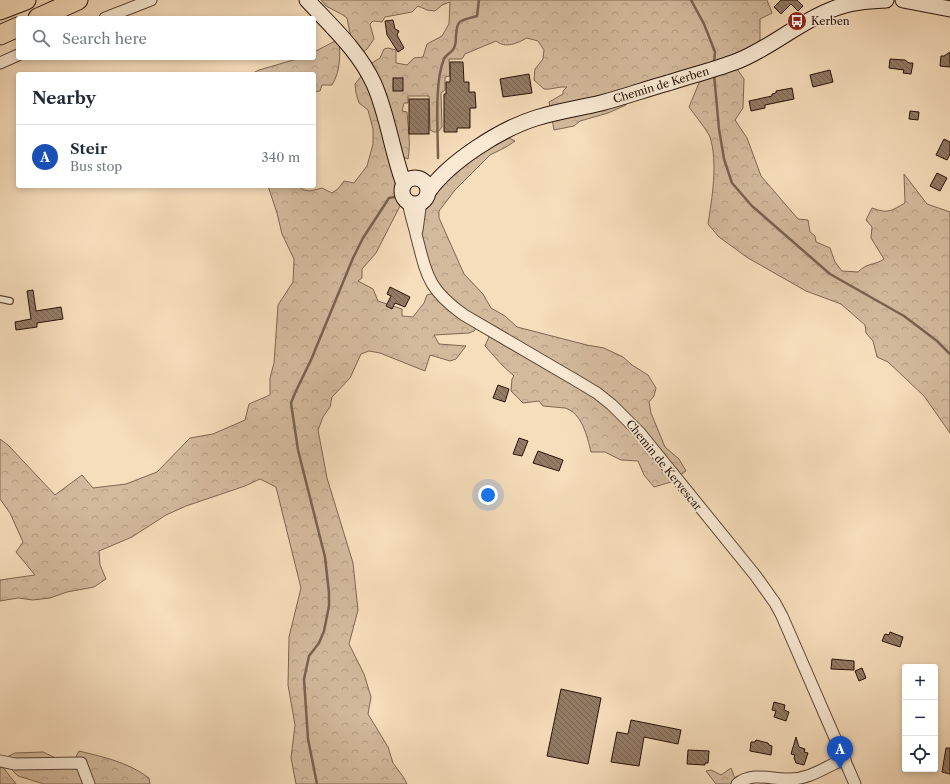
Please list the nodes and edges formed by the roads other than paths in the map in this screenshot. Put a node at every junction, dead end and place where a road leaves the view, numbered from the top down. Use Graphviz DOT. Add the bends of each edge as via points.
graph roads {
  1 [pos="26,0"];
  2 [pos="78,0"];
  3 [pos="151,0"];
  4 [pos="307,0"];
  5 [pos="886,0"];
  6 [pos="903,0"];
  7 [pos="950,9"];
  8 [pos="0,10"];
  9 [pos="42,16"];
  10 [pos="111,16"];
  11 [pos="16,28"];
  12 [pos="0,35"];
  13 [pos="16,56"];
  14 [pos="0,63"];
  15 [pos="417,190"];
  16 [pos="0,300"];
  17 [pos="10,301"];
  18 [pos="844,759"];
  19 [pos="0,761"];
  20 [pos="88,784"];
  21 [pos="737,784"];
  22 [pos="855,784"];
  1 -- 8 [label="highway"];
  2 -- 9 [label="highway"];
  3 -- 10 [label="street"];
  4 -- 15 [label="street" via="340,33 363,65 382,106 395,158"];
  5 -- 15 [label="street, Chemin de Kerben" via="855,2 833,9 766,47 725,66 525,122 484,144 440,177"];
  6 -- 7 [label="street"];
  11 -- 12 [label="highway"];
  13 -- 14 [label="street"];
  15 -- 18 [label="street, Chemin de Kervescar" via="417,236 425,268 437,292 464,315 597,393 619,412 653,449 775,603"];
  16 -- 17 [label="lane"];
  18 -- 21 [label="street" via="818,773 801,778 753,776"];
  18 -- 22 [label="street, Chemin de Kervescar"];
  19 -- 20 [label="street" via="15,764 81,763"];
}
